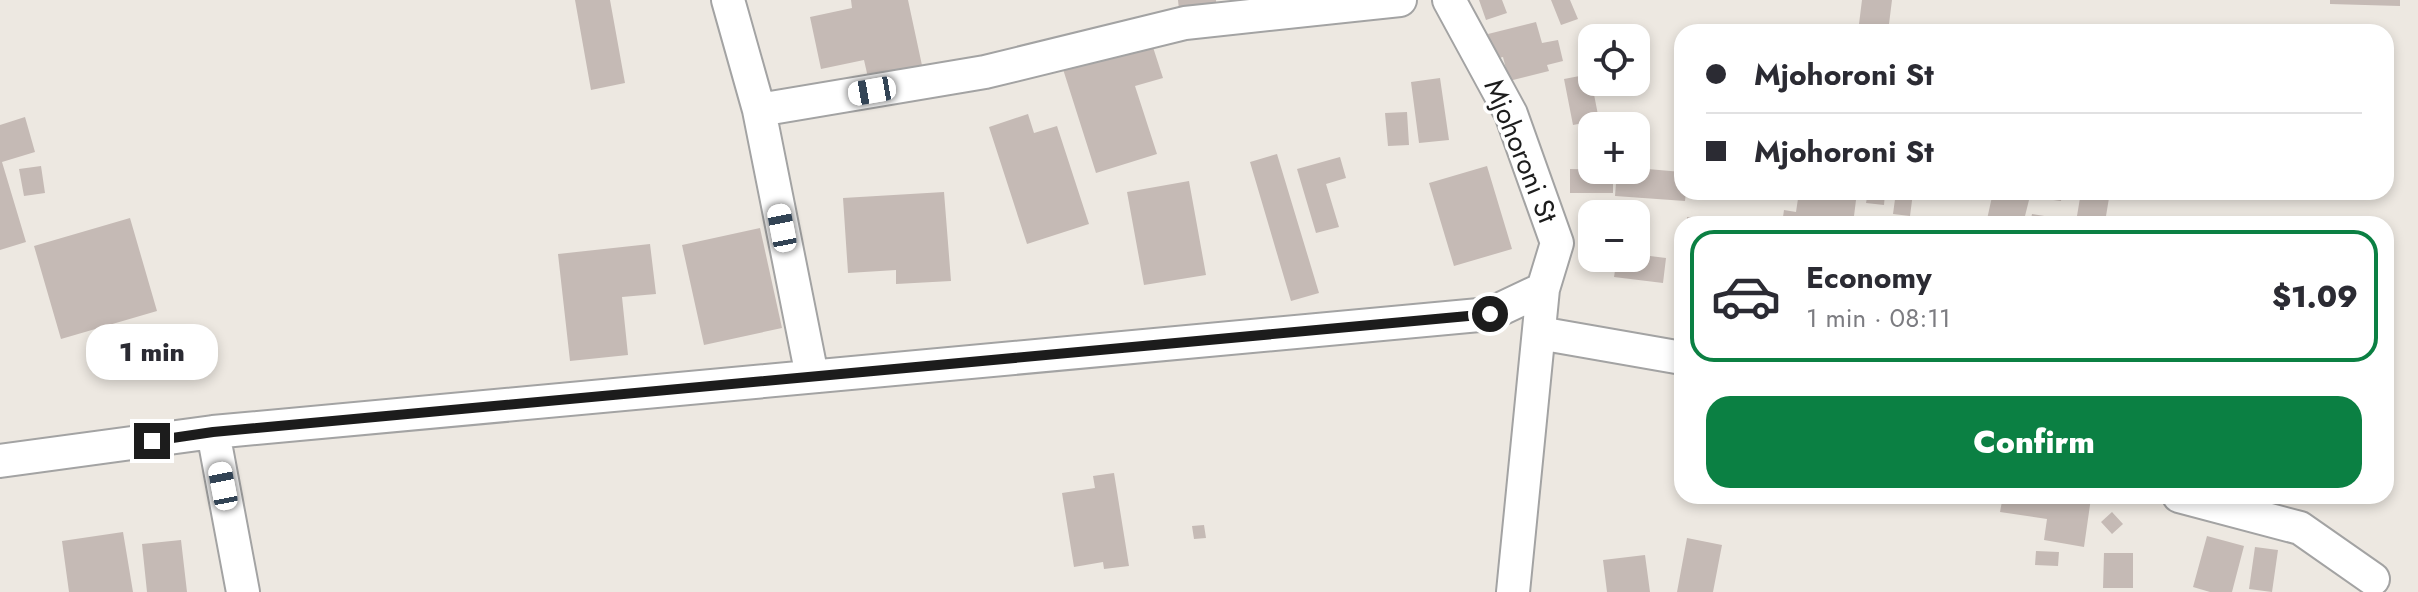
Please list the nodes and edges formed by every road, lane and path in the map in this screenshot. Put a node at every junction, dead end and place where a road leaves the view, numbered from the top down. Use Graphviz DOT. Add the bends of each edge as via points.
graph roads {
  1 [pos="728,0"];
  2 [pos="1400,0"];
  3 [pos="1449,0"];
  4 [pos="759,110"];
  5 [pos="1543,289"];
  6 [pos="1539,333"];
  7 [pos="1674,357"];
  8 [pos="812,376"];
  9 [pos="213,432"];
  10 [pos="0,461"];
  11 [pos="2209,504"];
  12 [pos="2373,579"];
  13 [pos="243,592"];
  14 [pos="1513,592"];
  1 -- 4 [label="street"];
  2 -- 4 [label="street" via="1185,23 985,72"];
  3 -- 5 [label="street, Mjohoroni St" via="1511,114 1557,243"];
  4 -- 8 [label="street"];
  5 -- 6 [label="street, Mjohoroni St"];
  5 -- 8 [label="street" via="1490,314"];
  6 -- 7 [label="street"];
  6 -- 14 [label="street, Mjohoroni St"];
  8 -- 9 [label="street"];
  9 -- 10 [label="street"];
  9 -- 13 [label="street"];
  11 -- 12 [label="street" via="2300,528"];
}
